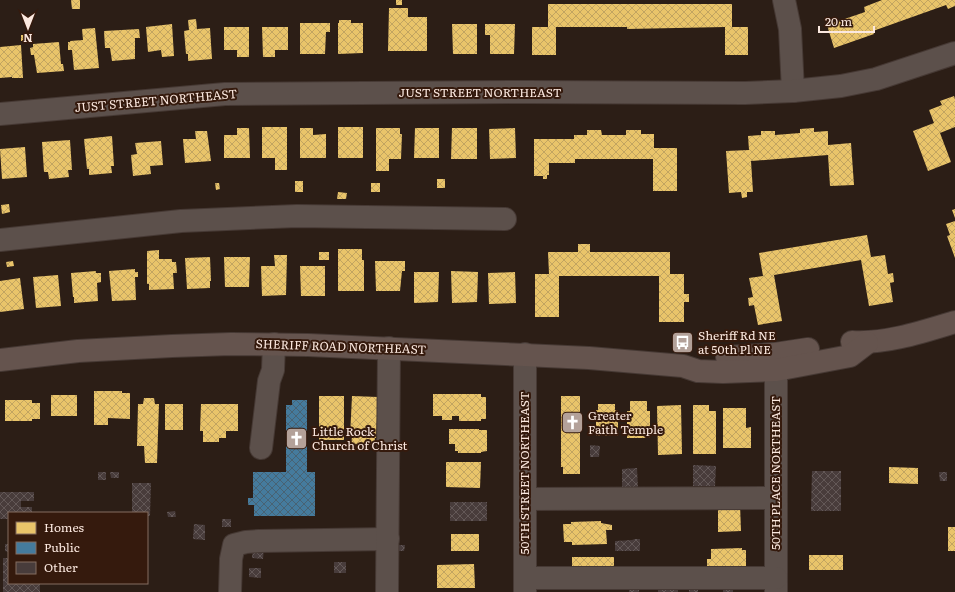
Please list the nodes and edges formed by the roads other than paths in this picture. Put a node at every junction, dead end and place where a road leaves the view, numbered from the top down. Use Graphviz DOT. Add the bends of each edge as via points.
graph roads {
  1 [pos="784,0"];
  2 [pos="955,53"];
  3 [pos="793,91"];
  4 [pos="0,114"];
  5 [pos="505,220"];
  6 [pos="0,240"];
  7 [pos="955,322"];
  8 [pos="274,344"];
  9 [pos="389,348"];
  10 [pos="525,354"];
  11 [pos="0,360"];
  12 [pos="775,362"];
  13 [pos="261,448"];
  14 [pos="776,498"];
  15 [pos="525,499"];
  16 [pos="388,539"];
  17 [pos="525,585"];
  18 [pos="776,585"];
  19 [pos="230,592"];
  20 [pos="387,592"];
  1 -- 3 [label="street" via="790,29"];
  2 -- 3 [label="street, JUST STREET NORTHEAST" via="876,79"];
  3 -- 4 [label="street, JUST STREET NORTHEAST" via="225,94"];
  5 -- 6 [label="street" via="297,216 181,221"];
  7 -- 12 [label="main road, SHERIFF ROAD NORTHEAST" via="867,343 850,356"];
  8 -- 9 [label="main road, SHERIFF ROAD NORTHEAST"];
  8 -- 11 [label="main road, SHERIFF ROAD NORTHEAST" via="112,349"];
  8 -- 13 [label="street" via="273,370 269,381"];
  9 -- 10 [label="main road, SHERIFF ROAD NORTHEAST"];
  9 -- 16 [label="street"];
  10 -- 12 [label="main road, SHERIFF ROAD NORTHEAST" via="683,366 698,371 722,372"];
  10 -- 15 [label="street, 50TH STREET NORTHEAST"];
  12 -- 14 [label="street, 50TH PLACE NORTHEAST"];
  14 -- 15 [label="street"];
  14 -- 18 [label="street, 50TH PLACE NORTHEAST"];
  15 -- 17 [label="street, 50TH STREET NORTHEAST"];
  16 -- 19 [label="street" via="259,541 234,545"];
  16 -- 20 [label="street"];
  17 -- 18 [label="street"];
}
